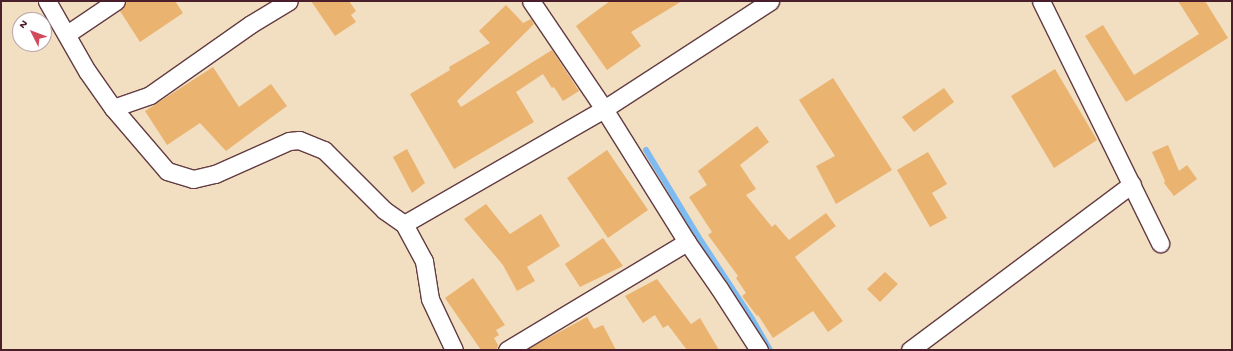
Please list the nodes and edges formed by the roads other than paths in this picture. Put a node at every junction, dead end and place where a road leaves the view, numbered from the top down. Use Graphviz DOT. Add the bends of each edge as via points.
graph roads {
  1 [pos="47,1"];
  2 [pos="116,1"];
  3 [pos="289,1"];
  4 [pos="531,1"];
  5 [pos="770,1"];
  6 [pos="1041,1"];
  7 [pos="67,34"];
  8 [pos="113,108"];
  9 [pos="604,109"];
  10 [pos="1132,184"];
  11 [pos="404,224"];
  12 [pos="687,242"];
  13 [pos="1160,243"];
  14 [pos="454,350"];
  15 [pos="507,350"];
  16 [pos="759,350"];
  17 [pos="910,350"];
  1 -- 7 [label="street"];
  2 -- 7 [label="street"];
  3 -- 8 [label="street" via="251,24 150,95"];
  4 -- 9 [label="street"];
  5 -- 9 [label="street"];
  6 -- 10 [label="street"];
  7 -- 8 [label="street" via="86,71"];
  8 -- 11 [label="street" via="167,171 193,179 215,174 289,141 299,140 310,144 324,150 384,210"];
  9 -- 11 [label="street"];
  9 -- 12 [label="street"];
  10 -- 13 [label="street"];
  10 -- 17 [label="street"];
  11 -- 14 [label="street" via="424,261 430,299"];
  12 -- 15 [label="street"];
  12 -- 16 [label="street"];
}
